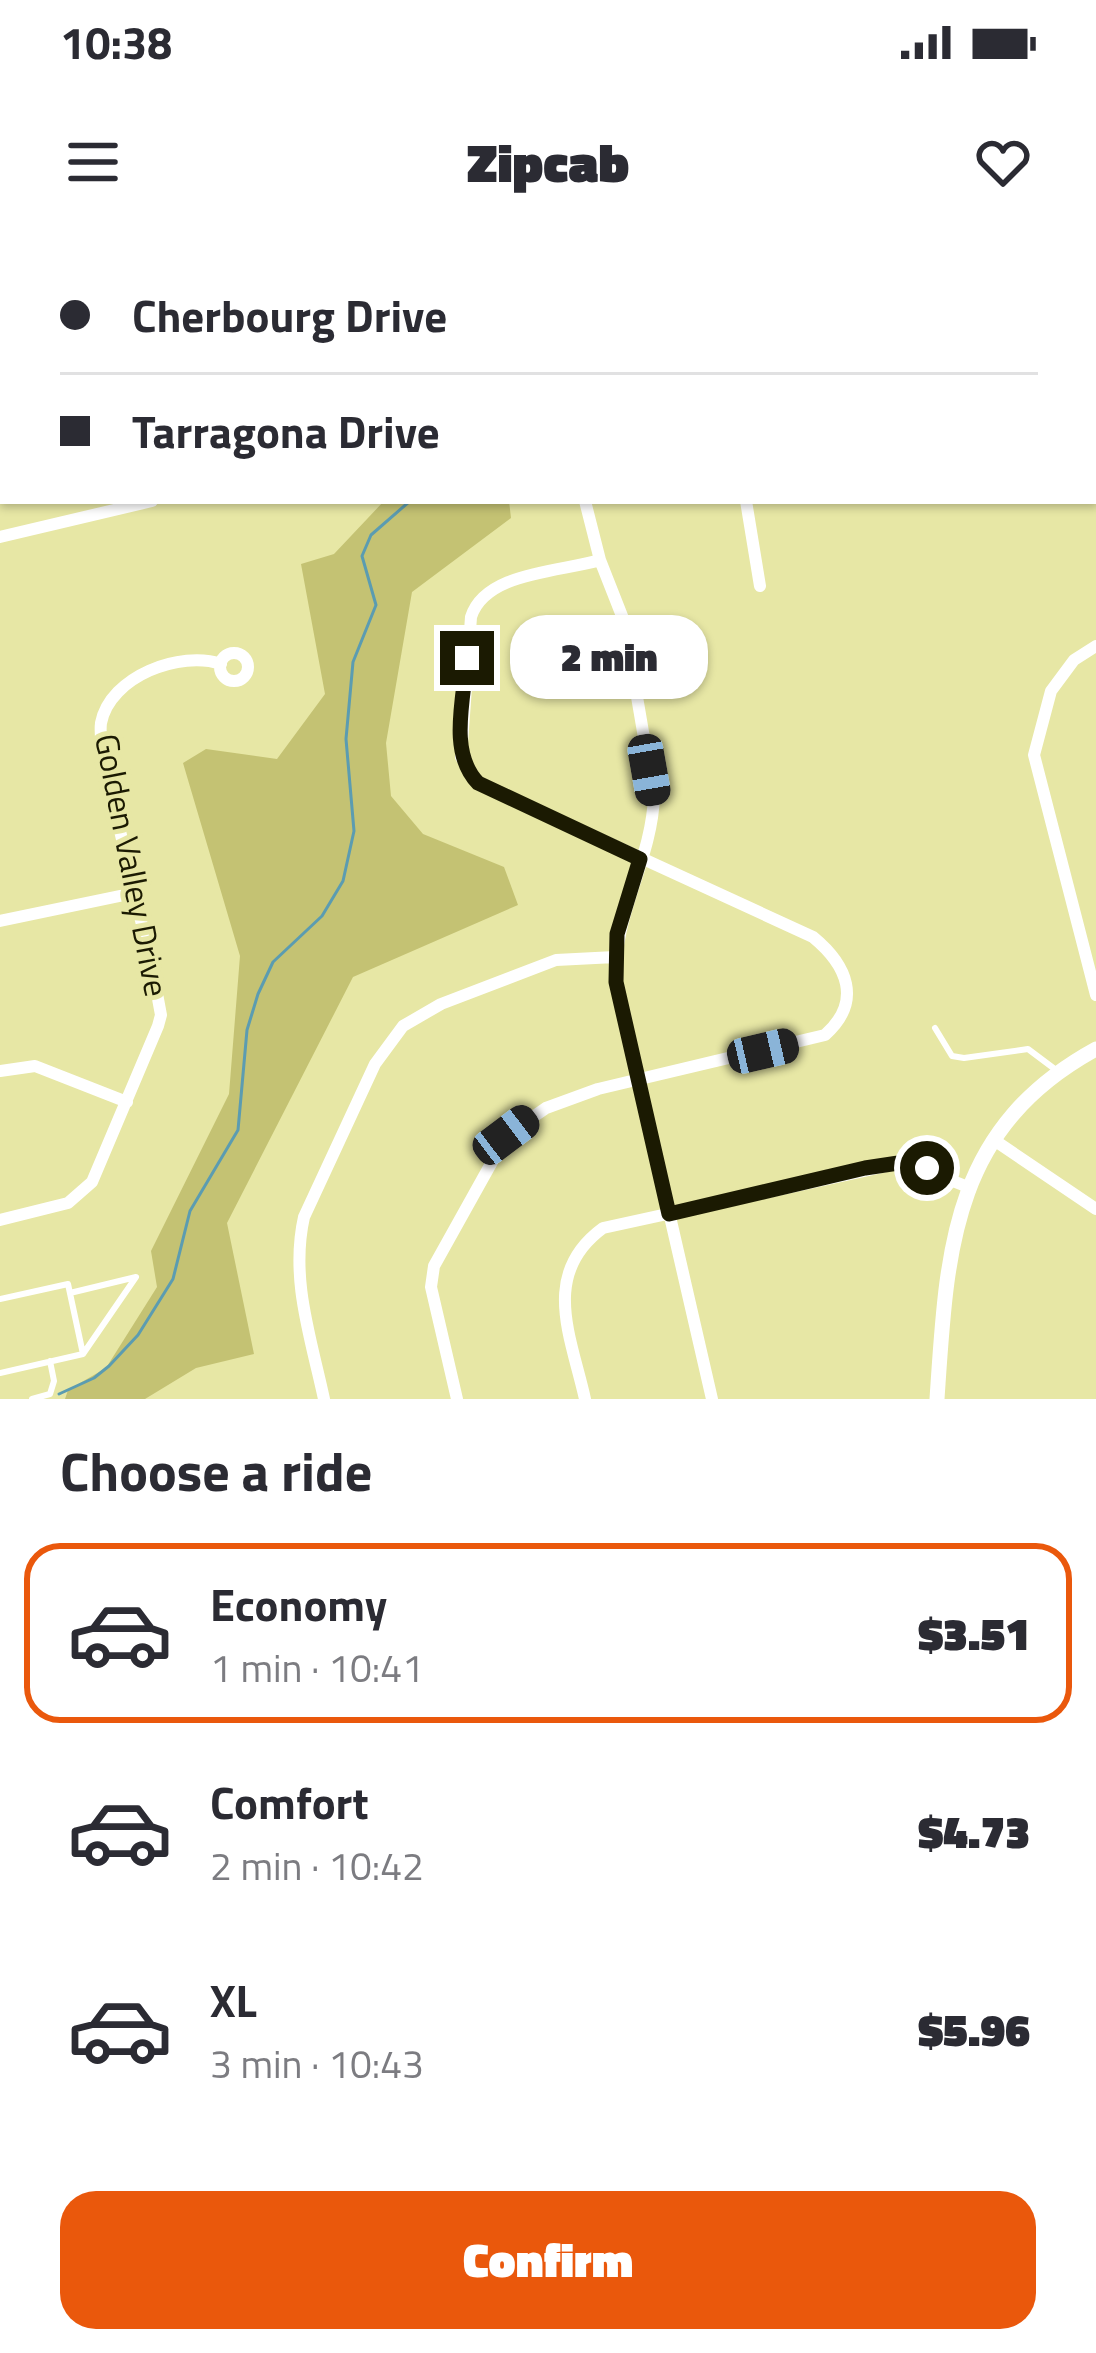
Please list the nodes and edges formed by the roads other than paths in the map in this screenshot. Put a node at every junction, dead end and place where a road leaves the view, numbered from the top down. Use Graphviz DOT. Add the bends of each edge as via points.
graph roads {
  1 [pos="139,504"];
  2 [pos="586,504"];
  3 [pos="746,504"];
  4 [pos="0,537"];
  5 [pos="600,560"];
  6 [pos="760,586"];
  7 [pos="1096,646"];
  8 [pos="221,664"];
  9 [pos="640,859"];
  10 [pos="134,893"];
  11 [pos="0,921"];
  12 [pos="615,957"];
  13 [pos="1096,995"];
  14 [pos="935,1028"];
  15 [pos="1096,1049"];
  16 [pos="0,1071"];
  17 [pos="1059,1073"];
  18 [pos="638,1080"];
  19 [pos="127,1102"];
  20 [pos="994,1140"];
  21 [pos="968,1187"];
  22 [pos="1096,1209"];
  23 [pos="669,1214"];
  24 [pos="0,1220"];
  25 [pos="69,1288"];
  26 [pos="0,1299"];
  27 [pos="83,1354"];
  28 [pos="50,1361"];
  29 [pos="0,1373"];
  30 [pos="49,1396"];
  31 [pos="32,1399"];
  32 [pos="325,1399"];
  33 [pos="457,1399"];
  34 [pos="585,1399"];
  35 [pos="712,1399"];
  36 [pos="937,1399"];
  1 -- 4 [label="street"];
  2 -- 5 [label="street"];
  3 -- 6 [label="street"];
  5 -- 9 [label="street" via="624,622 654,796"];
  5 -- 9 [label="street" via="500,584 476,602 460,741 478,783"];
  7 -- 13 [label="street" via="1051,691 1034,755"];
  8 -- 10 [label="street, Golden Valley Drive" via="204,658 151,670 119,690 105,711 106,771"];
  9 -- 12 [label="street"];
  9 -- 18 [label="street" via="813,937 845,975 844,1009 826,1035"];
  10 -- 11 [label="street"];
  10 -- 19 [label="street, Golden Valley Drive" via="161,1015"];
  12 -- 18 [label="street"];
  12 -- 32 [label="street" via="556,960 441,1004 403,1026 382,1052 299,1243 297,1278"];
  14 -- 17 [label="lane" via="952,1056 1028,1049"];
  15 -- 17 [label="street"];
  16 -- 19 [label="street" via="35,1066"];
  17 -- 20 [label="street"];
  18 -- 23 [label="street"];
  18 -- 33 [label="street" via="546,1108 506,1135 482,1173 431,1287"];
  19 -- 24 [label="street, Golden Valley Drive" via="84,1191 68,1203"];
  20 -- 21 [label="street"];
  20 -- 22 [label="street"];
  21 -- 23 [label="street" via="905,1162"];
  21 -- 36 [label="street" via="947,1263"];
  23 -- 34 [label="street" via="603,1228 566,1274 562,1293"];
  23 -- 35 [label="street"];
  25 -- 26 [label="lane"];
  25 -- 27 [label="lane"];
  25 -- 27 [label="lane" via="136,1277"];
  27 -- 28 [label="lane"];
  28 -- 29 [label="lane"];
  28 -- 30 [label="lane"];
  30 -- 31 [label="lane"];
}
